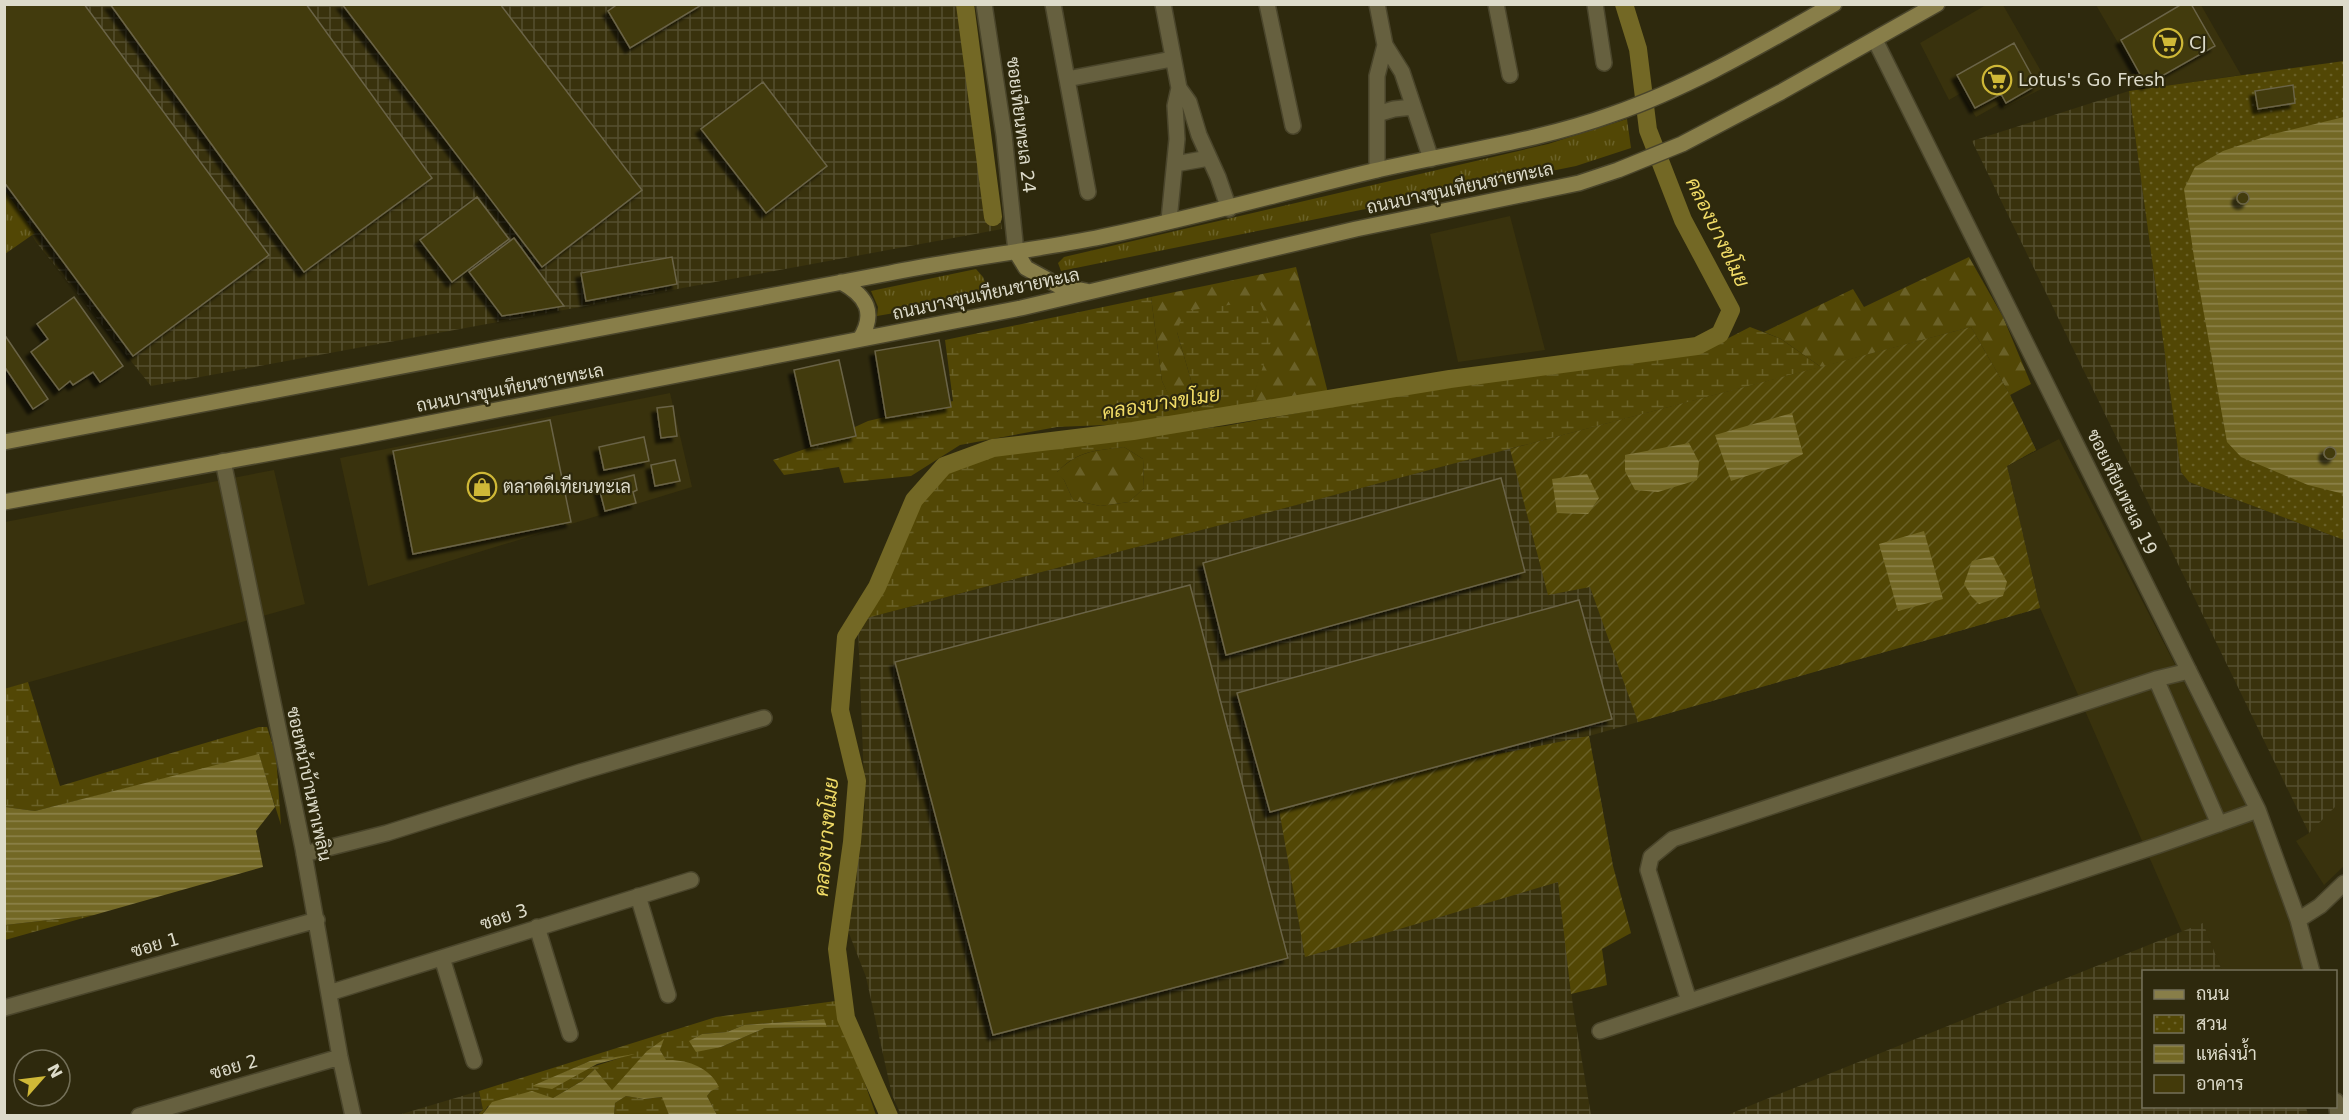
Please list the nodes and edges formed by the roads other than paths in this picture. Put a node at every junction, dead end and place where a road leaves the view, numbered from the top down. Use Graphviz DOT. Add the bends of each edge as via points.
graph roads {
  1 [pos="984,4"];
  2 [pos="1053,4"];
  3 [pos="1163,4"];
  4 [pos="1377,4"];
  5 [pos="1496,4"];
  6 [pos="1594,4"];
  7 [pos="1834,4"];
  8 [pos="1937,4"];
  9 [pos="1272,5"];
  10 [pos="1875,40"];
  11 [pos="1385,45"];
  12 [pos="1172,59"];
  13 [pos="1604,63"];
  14 [pos="1510,75"];
  15 [pos="1067,79"];
  16 [pos="1179,88"];
  17 [pos="1413,107"];
  18 [pos="1377,114"];
  19 [pos="1293,126"];
  20 [pos="1209,158"];
  21 [pos="1431,159"];
  22 [pos="1175,164"];
  23 [pos="1377,170"];
  24 [pos="1088,192"];
  25 [pos="1229,209"];
  26 [pos="1169,220"];
  27 [pos="1016,252"];
  28 [pos="841,282"];
  29 [pos="1092,292"];
  30 [pos="860,339"];
  31 [pos="4,442"];
  32 [pos="223,461"];
  33 [pos="4,502"];
  34 [pos="2189,671"];
  35 [pos="2156,679"];
  36 [pos="764,718"];
  37 [pos="2258,810"];
  38 [pos="2219,824"];
  39 [pos="304,854"];
  40 [pos="691,880"];
  41 [pos="2344,883"];
  42 [pos="638,896"];
  43 [pos="317,920"];
  44 [pos="2298,920"];
  45 [pos="537,927"];
  46 [pos="442,958"];
  47 [pos="2311,970"];
  48 [pos="329,993"];
  49 [pos="668,995"];
  50 [pos="1689,1001"];
  51 [pos="4,1008"];
  52 [pos="1600,1030"];
  53 [pos="570,1034"];
  54 [pos="340,1057"];
  55 [pos="474,1061"];
  56 [pos="139,1116"];
  57 [pos="353,1116"];
  1 -- 27 [label="street, ซอยเทียนทะเล 24" via="1004,135"];
  2 -- 15 [label="street"];
  3 -- 12 [label="street"];
  4 -- 11 [label="street"];
  5 -- 14 [label="street"];
  6 -- 13 [label="street"];
  7 -- 21 [label="main road, ถนนบางขุนเทียนชายทะเล" via="1740,57 1613,114"];
  8 -- 10 [label="main road, ถนนบางขุนเทียนชายทะเล"];
  9 -- 19 [label="street"];
  10 -- 29 [label="main road, ถนนบางขุนเทียนชายทะเล" via="1682,144 1579,183 1356,229"];
  10 -- 34 [label="street, ซอยเทียนทะเล 19"];
  11 -- 17 [label="street" via="1402,72"];
  11 -- 18 [label="street" via="1377,76"];
  12 -- 15 [label="street"];
  12 -- 16 [label="street"];
  15 -- 24 [label="street"];
  16 -- 20 [label="street" via="1190,102"];
  16 -- 22 [label="street" via="1175,106"];
  17 -- 18 [label="street"];
  17 -- 21 [label="street"];
  18 -- 23 [label="street"];
  20 -- 22 [label="street"];
  20 -- 25 [label="street"];
  21 -- 23 [label="main road, ถนนบางขุนเทียนชายทะเล"];
  22 -- 26 [label="street"];
  23 -- 25 [label="main road, ถนนบางขุนเทียนชายทะเล"];
  25 -- 26 [label="main road, ถนนบางขุนเทียนชายทะเล"];
  26 -- 27 [label="main road, ถนนบางขุนเทียนชายทะเล"];
  27 -- 28 [label="main road, ถนนบางขุนเทียนชายทะเล"];
  27 -- 29 [label="main road" via="1026,268 1059,286"];
  28 -- 30 [label="main road" via="866,303 866,329"];
  28 -- 31 [label="main road, ถนนบางขุนเทียนชายทะเล"];
  29 -- 30 [label="main road, ถนนบางขุนเทียนชายทะเล"];
  30 -- 32 [label="main road, ถนนบางขุนเทียนชายทะเล"];
  32 -- 33 [label="main road, ถนนบางขุนเทียนชายทะเล"];
  32 -- 39 [label="street, ซอยหน้าบ้านพาเพลิน"];
  34 -- 35 [label="street"];
  34 -- 37 [label="street, ซอยเทียนทะเล 19"];
  35 -- 38 [label="street"];
  35 -- 50 [label="street" via="1665,844 1651,857 1648,870"];
  36 -- 39 [label="street" via="387,833"];
  37 -- 38 [label="street"];
  37 -- 44 [label="street, ซอยเทียนทะเล 19"];
  38 -- 50 [label="street"];
  39 -- 43 [label="street, ซอยหน้าบ้านพาเพลิน"];
  40 -- 42 [label="street, ซอย 3"];
  41 -- 44 [label="street"];
  42 -- 45 [label="street, ซอย 3"];
  42 -- 49 [label="street"];
  43 -- 48 [label="street, ซอยหน้าบ้านพาเพลิน"];
  43 -- 51 [label="street, ซอย 1"];
  44 -- 47 [label="street, ซอยเทียนทะเล 19"];
  45 -- 46 [label="street, ซอย 3"];
  45 -- 53 [label="street"];
  46 -- 48 [label="street, ซอย 3"];
  46 -- 55 [label="street"];
  48 -- 54 [label="street, ซอยหน้าบ้านพาเพลิน"];
  50 -- 52 [label="street"];
  54 -- 56 [label="street, ซอย 2"];
  54 -- 57 [label="street, ซอยหน้าบ้านพาเพลิน"];
}
